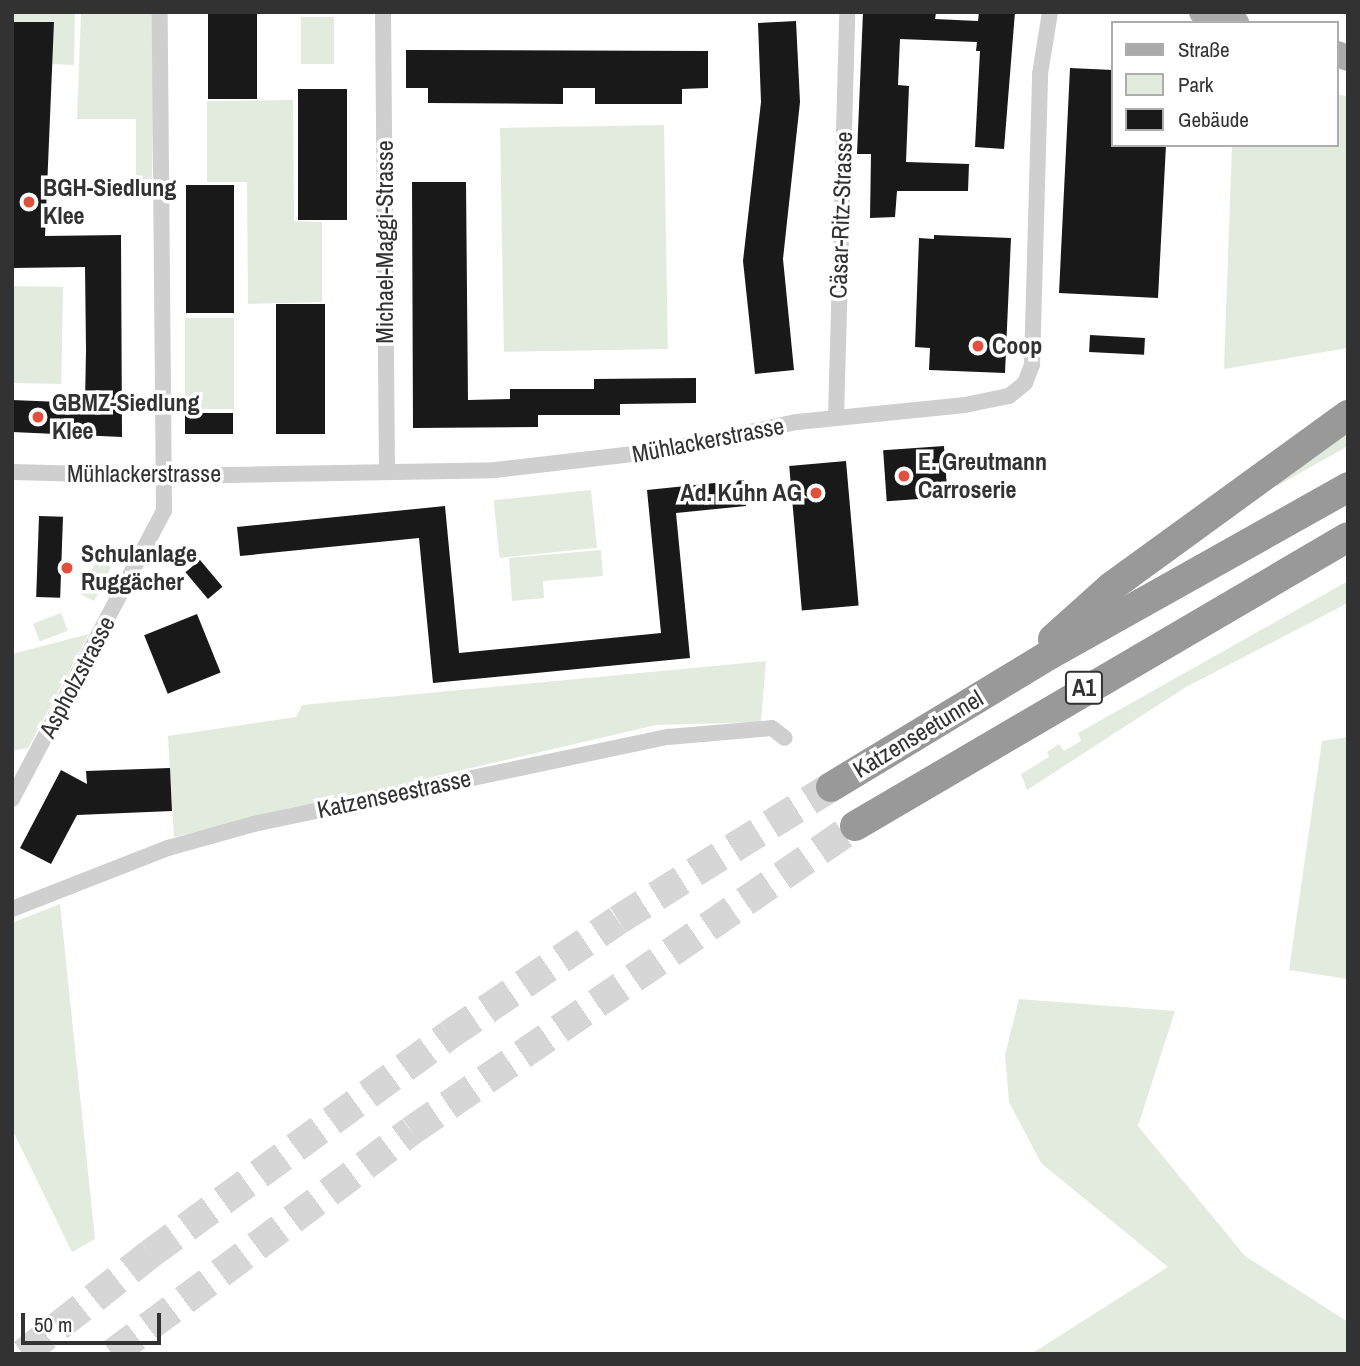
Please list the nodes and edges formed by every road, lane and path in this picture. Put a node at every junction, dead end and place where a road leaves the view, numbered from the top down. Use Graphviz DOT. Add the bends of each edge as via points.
graph roads {
  1 [pos="160,12"];
  2 [pos="383,12"];
  3 [pos="846,12"];
  4 [pos="1050,12"];
  5 [pos="1202,12"];
  6 [pos="1230,21"];
  7 [pos="1348,415"];
  8 [pos="836,418"];
  9 [pos="387,471"];
  10 [pos="12,472"];
  11 [pos="166,476"];
  12 [pos="1348,486"];
  13 [pos="1348,537"];
  14 [pos="1348,547"];
  15 [pos="1316,555"];
  16 [pos="1006,681"];
  17 [pos="785,738"];
  18 [pos="831,787"];
  19 [pos="12,799"];
  20 [pos="855,826"];
  21 [pos="12,909"];
  1 -- 11 [label="street, Aspholzstrasse"];
  2 -- 9 [label="street, Michael-Maggi-Strasse"];
  3 -- 8 [label="street, Cäsar-Ritz-Strasse"];
  4 -- 8 [label="street, Mühlackerstrasse" via="1040,74 1032,365 1025,383 1009,396 980,404"];
  5 -- 6 [label="main road"];
  7 -- 16 [label="highway" via="1111,587"];
  8 -- 9 [label="street, Mühlackerstrasse" via="569,464"];
  9 -- 11 [label="street, Mühlackerstrasse"];
  10 -- 11 [label="street, Mühlackerstrasse"];
  11 -- 19 [label="street, Aspholzstrasse" via="164,511"];
  12 -- 16 [label="highway, A1"];
  13 -- 15 [label="highway, A1"];
  14 -- 15 [label="highway"];
  15 -- 20 [label="highway, A1"];
  16 -- 18 [label="highway, Katzenseetunnel / A1"];
  17 -- 21 [label="street, Katzenseestrasse" via="772,729 759,728 668,737 254,824 168,848"];
}
